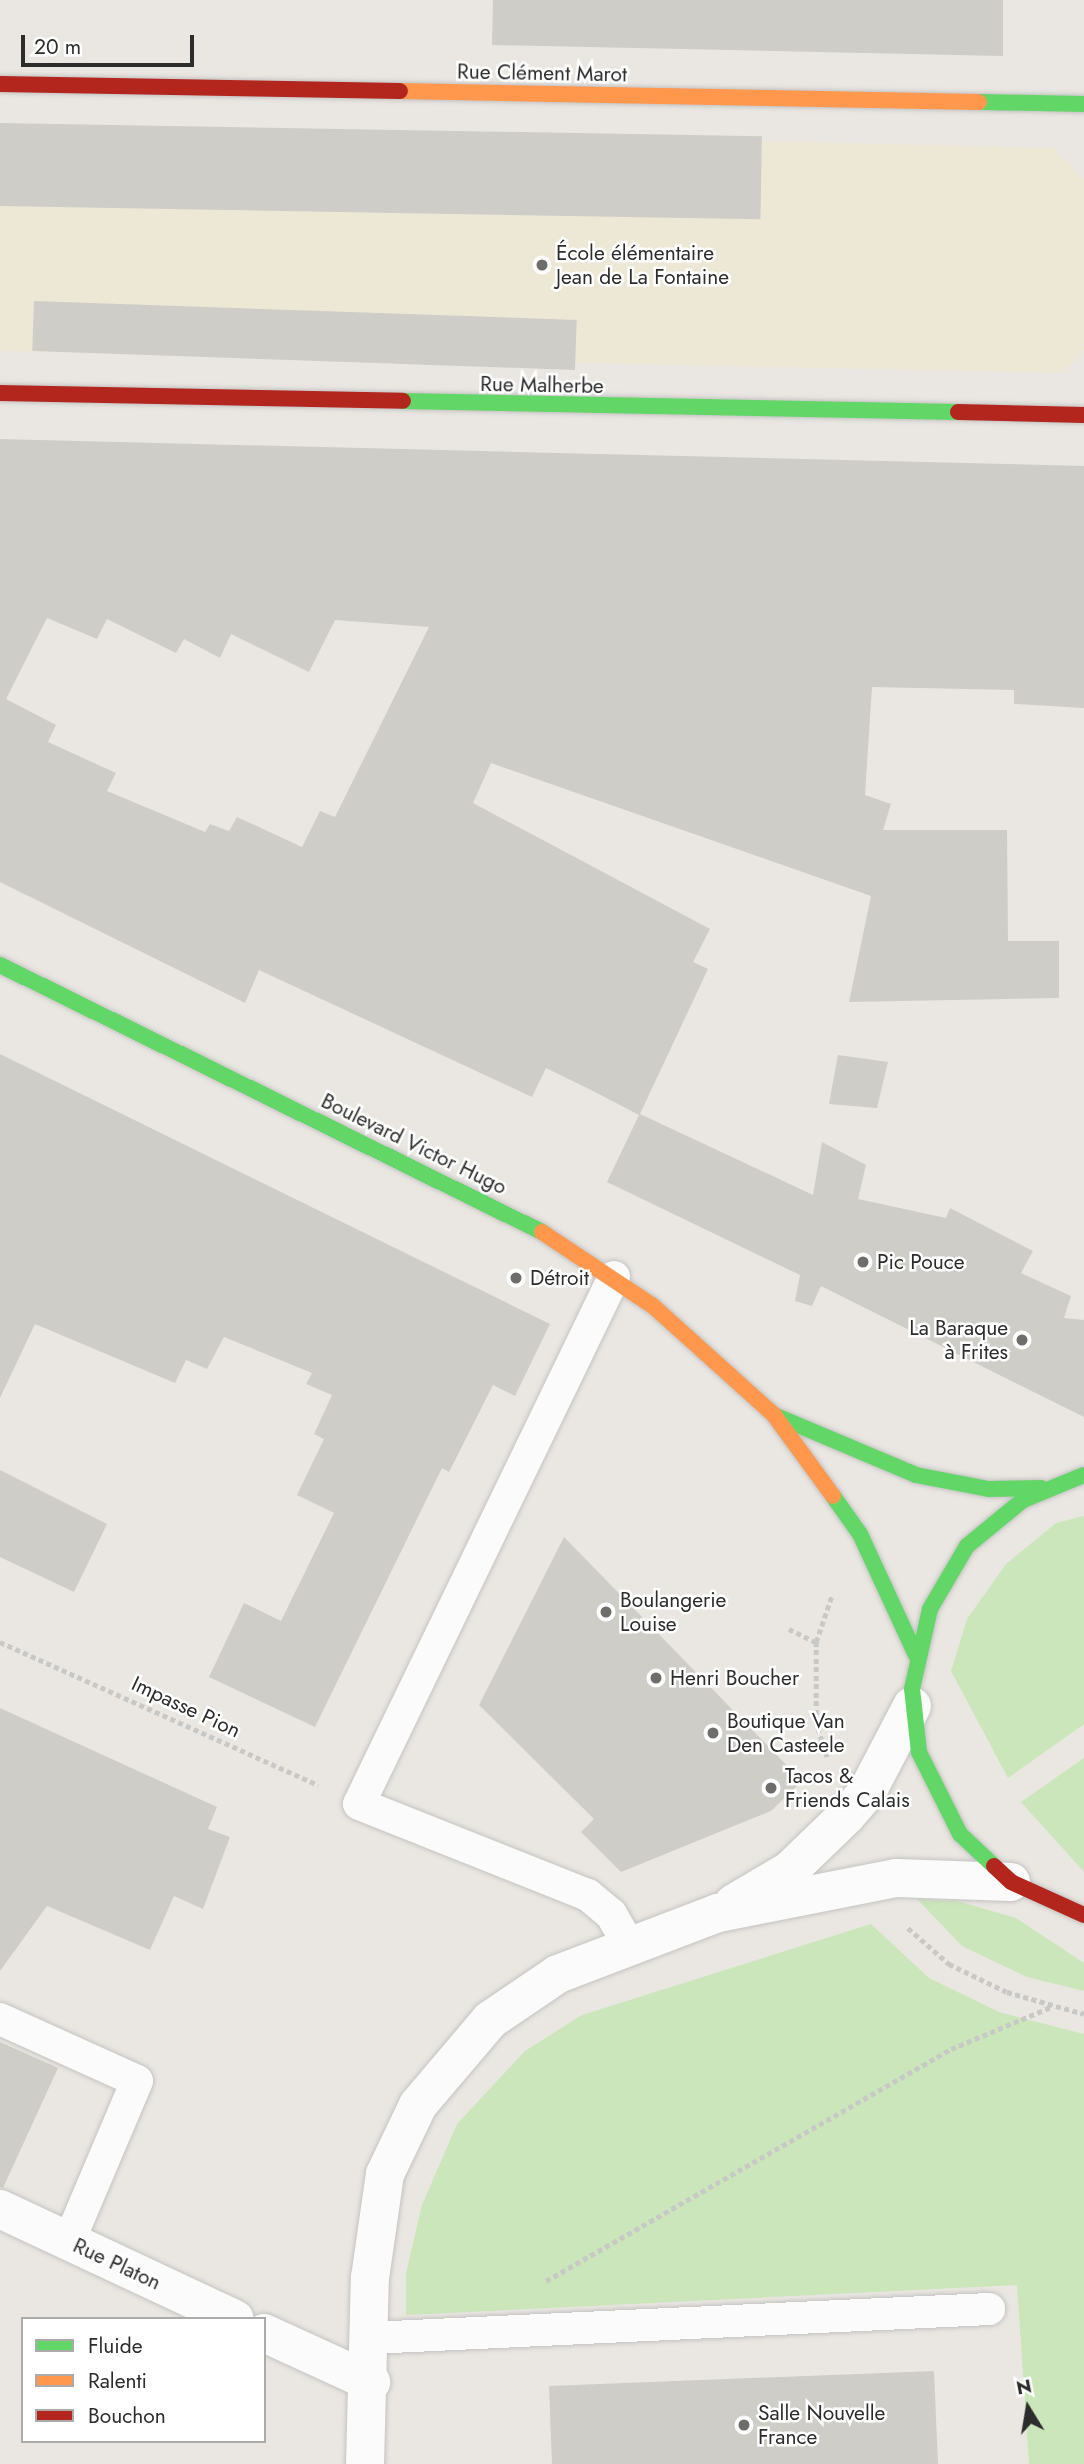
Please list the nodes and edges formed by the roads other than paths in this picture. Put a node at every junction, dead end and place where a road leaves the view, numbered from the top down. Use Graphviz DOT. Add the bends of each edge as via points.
graph roads {
  1 [pos="0,84"];
  2 [pos="1084,104"];
  3 [pos="0,393"];
  4 [pos="1084,415"];
  5 [pos="0,965"];
  6 [pos="614,1277"];
  7 [pos="774,1415"];
  8 [pos="1084,1475"];
  9 [pos="1044,1488"];
  10 [pos="916,1655"];
  11 [pos="912,1706"];
  12 [pos="1011,1882"];
  13 [pos="718,1913"];
  14 [pos="1084,1915"];
  15 [pos="628,1944"];
  16 [pos="0,2019"];
  17 [pos="0,2209"];
  18 [pos="69,2241"];
  19 [pos="989,2309"];
  20 [pos="231,2317"];
  21 [pos="266,2334"];
  22 [pos="370,2338"];
  23 [pos="371,2382"];
  24 [pos="365,2464"];
  1 -- 2 [label="street, Rue Clément Marot"];
  3 -- 4 [label="street, Rue Malherbe"];
  5 -- 6 [label="street, Boulevard Victor Hugo" via="502,1210"];
  6 -- 7 [label="street, Boulevard Victor Hugo"];
  6 -- 15 [label="lane" via="359,1804 588,1895 611,1914"];
  7 -- 9 [label="street, Boulevard Victor Hugo" via="916,1475 989,1489"];
  7 -- 10 [label="street, Boulevard Victor Hugo" via="860,1534"];
  8 -- 9 [label="street"];
  9 -- 10 [label="street" via="1003,1513 967,1546 940,1586"];
  10 -- 11 [label="street"];
  11 -- 12 [label="street" via="919,1752 936,1795 960,1834"];
  11 -- 13 [label="street" via="867,1791 846,1816 790,1870"];
  12 -- 13 [label="street" via="897,1878"];
  12 -- 14 [label="street"];
  13 -- 15 [label="street"];
  15 -- 22 [label="street" via="524,1994 466,2044 418,2105 386,2174 377,2212"];
  16 -- 18 [label="lane" via="137,2081"];
  17 -- 18 [label="street, Rue Platon"];
  18 -- 20 [label="street, Rue Platon"];
  19 -- 22 [label="lane"];
  21 -- 23 [label="street"];
  22 -- 23 [label="street"];
  23 -- 24 [label="street"];
}
